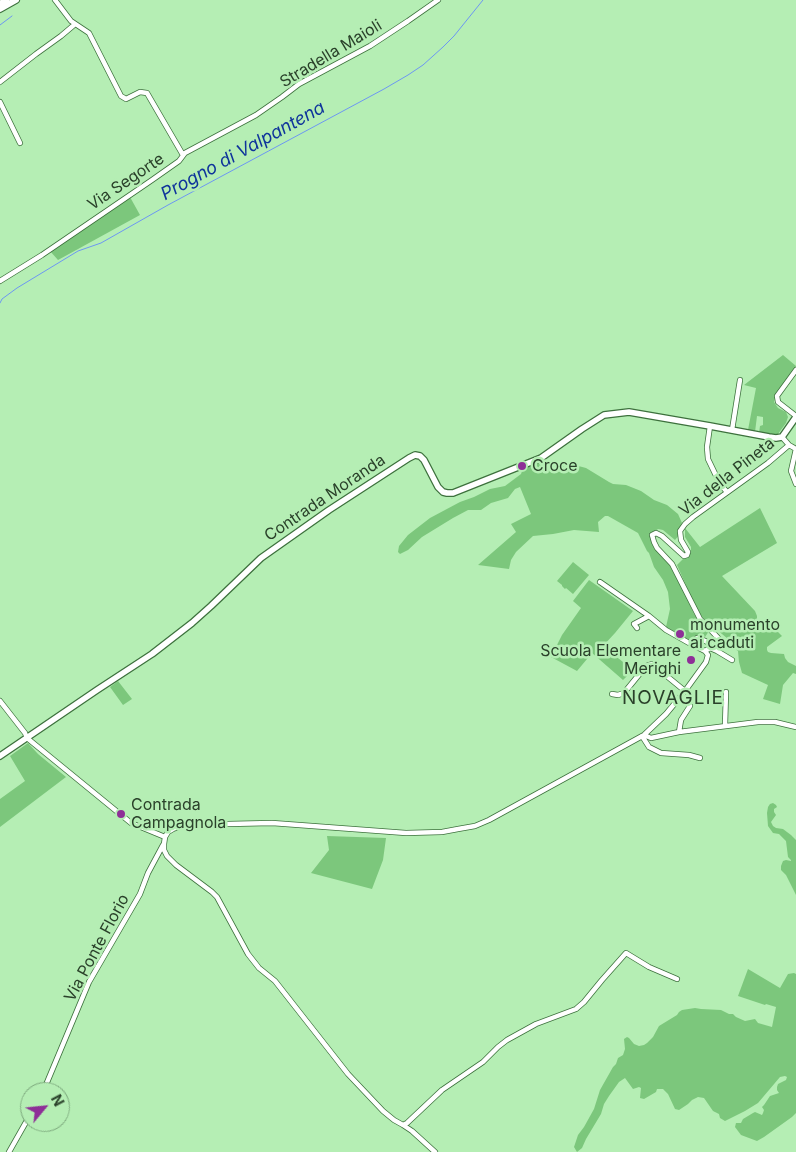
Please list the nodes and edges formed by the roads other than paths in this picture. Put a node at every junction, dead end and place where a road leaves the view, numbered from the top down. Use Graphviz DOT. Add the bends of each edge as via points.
graph roads {
  1 [pos="6,0"];
  2 [pos="16,0"];
  3 [pos="55,0"];
  4 [pos="438,0"];
  5 [pos="0,4"];
  6 [pos="0,9"];
  7 [pos="74,24"];
  8 [pos="0,82"];
  9 [pos="0,102"];
  10 [pos="20,142"];
  11 [pos="183,155"];
  12 [pos="0,281"];
  13 [pos="796,370"];
  14 [pos="740,380"];
  15 [pos="796,416"];
  16 [pos="710,426"];
  17 [pos="732,430"];
  18 [pos="782,437"];
  19 [pos="789,445"];
  20 [pos="796,484"];
  21 [pos="727,492"];
  22 [pos="600,582"];
  23 [pos="649,616"];
  24 [pos="637,628"];
  25 [pos="693,643"];
  26 [pos="705,651"];
  27 [pos="732,660"];
  28 [pos="685,691"];
  29 [pos="726,692"];
  30 [pos="612,694"];
  31 [pos="0,701"];
  32 [pos="690,706"];
  33 [pos="725,726"];
  34 [pos="796,727"];
  35 [pos="679,732"];
  36 [pos="643,736"];
  37 [pos="27,738"];
  38 [pos="0,756"];
  39 [pos="700,758"];
  40 [pos="165,837"];
  41 [pos="164,844"];
  42 [pos="677,978"];
  43 [pos="47,1082"];
  44 [pos="403,1125"];
  45 [pos="21,1132"];
  46 [pos="10,1152"];
  47 [pos="435,1152"];
  1 -- 5 [label="main road"];
  2 -- 6 [label="main road"];
  3 -- 7 [label="street, Via Segorte"];
  4 -- 11 [label="street, Stradella Maioli" via="370,46 299,84 256,115"];
  7 -- 8 [label="street"];
  7 -- 11 [label="street, Via Segorte" via="89,33 121,96 126,99 140,92 147,93"];
  9 -- 10 [label="street"];
  11 -- 12 [label="street, Via Segorte" via="152,180"];
  13 -- 15 [label="street" via="777,396 778,402"];
  14 -- 17 [label="street"];
  15 -- 18 [label="street"];
  16 -- 17 [label="street"];
  16 -- 21 [label="street" via="708,459"];
  16 -- 37 [label="street, Contrada Moranda" via="628,412 604,415 541,458 453,493 443,492 424,460 415,455 261,558 211,606 152,654"];
  17 -- 18 [label="street"];
  18 -- 19 [label="street"];
  19 -- 20 [label="street" via="796,449 791,471"];
  19 -- 21 [label="street, Via della Pineta"];
  21 -- 25 [label="street, Via della Pineta" via="685,524 680,532 688,552 686,555 662,536 652,535 657,548 672,564 700,619 723,643 722,647 716,646 697,638"];
  22 -- 23 [label="street"];
  23 -- 24 [label="street" via="634,624"];
  23 -- 25 [label="street" via="666,630"];
  25 -- 26 [label="street"];
  26 -- 27 [label="street" via="710,648"];
  26 -- 28 [label="street" via="708,655 706,662"];
  28 -- 30 [label="street" via="652,664 646,666 624,693"];
  28 -- 36 [label="street"];
  29 -- 33 [label="street"];
  31 -- 37 [label="street"];
  32 -- 35 [label="street" via="681,720"];
  33 -- 34 [label="street" via="775,722"];
  33 -- 35 [label="street"];
  35 -- 36 [label="street" via="650,738"];
  36 -- 39 [label="street" via="649,747 661,754"];
  36 -- 40 [label="street" via="475,826 442,832 406,833 239,823 184,825 168,832"];
  37 -- 38 [label="street, Contrada Moranda"];
  37 -- 40 [label="street" via="131,823"];
  40 -- 41 [label="street"];
  41 -- 43 [label="street, Via Ponte Florio" via="140,894 89,982"];
  41 -- 44 [label="street" via="167,856 217,898 248,954 274,981 348,1074 382,1111"];
  42 -- 44 [label="street" via="626,953 584,1002 507,1040"];
  44 -- 47 [label="street"];
  45 -- 46 [label="street"];
}
